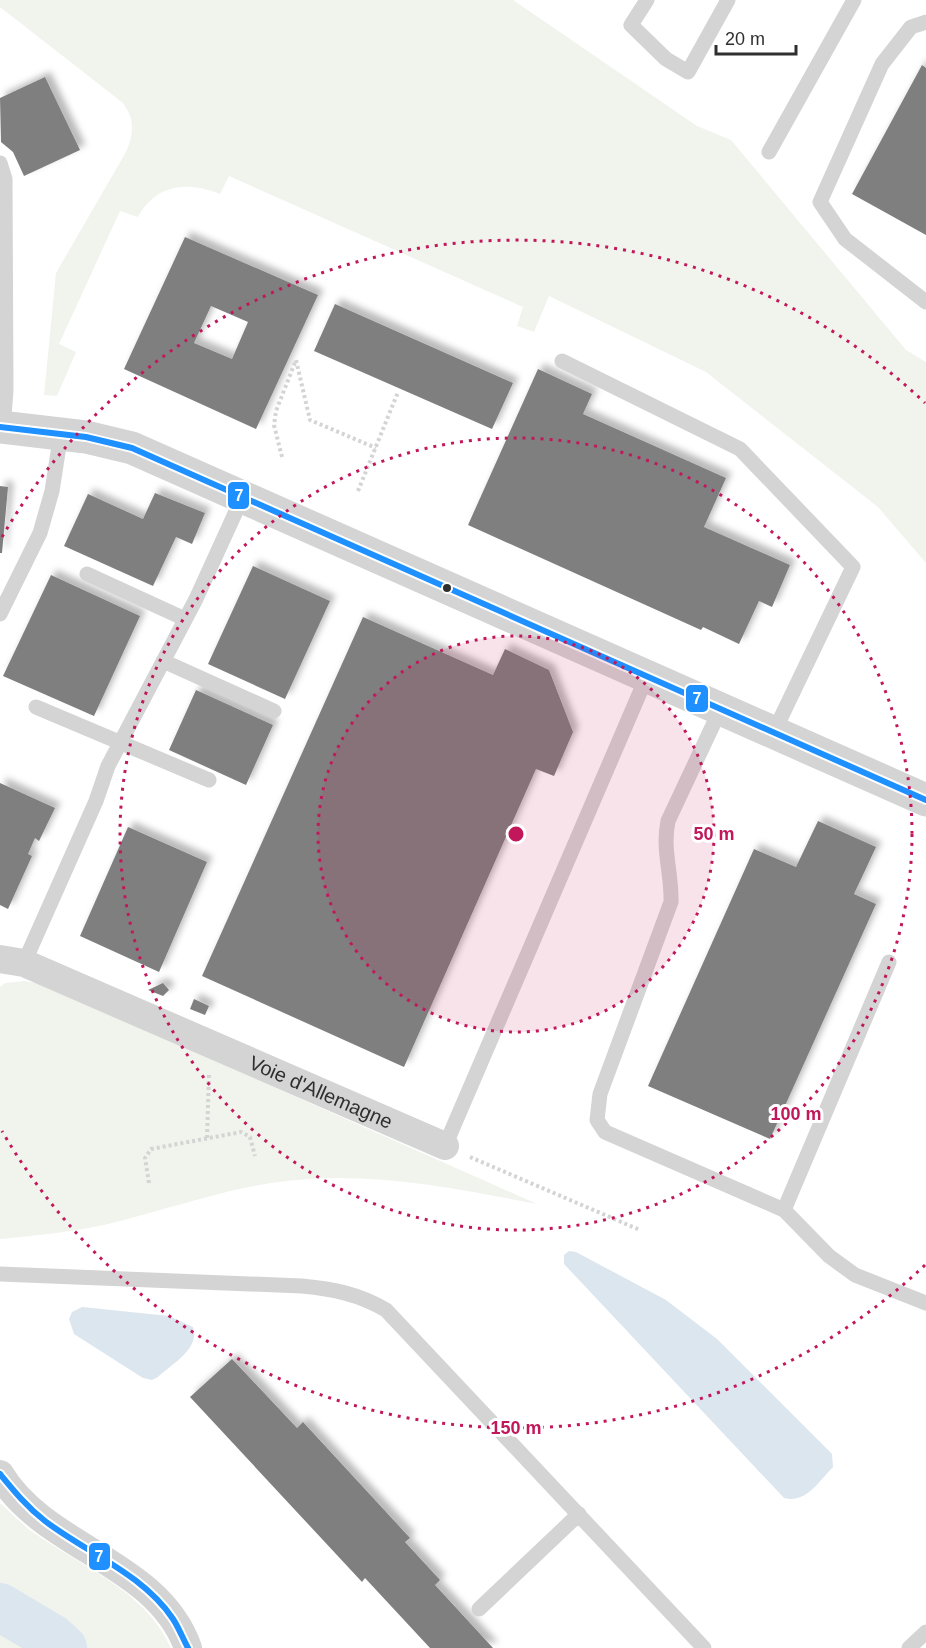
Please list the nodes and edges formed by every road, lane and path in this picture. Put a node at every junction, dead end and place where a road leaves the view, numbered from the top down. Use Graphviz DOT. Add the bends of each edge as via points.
graph roads {
  1 [pos="647,0"];
  2 [pos="728,0"];
  3 [pos="854,0"];
  4 [pos="926,22"];
  5 [pos="769,152"];
  6 [pos="0,163"];
  7 [pos="926,302"];
  8 [pos="562,361"];
  9 [pos="398,392"];
  10 [pos="2,427"];
  11 [pos="61,433"];
  12 [pos="376,448"];
  13 [pos="282,457"];
  14 [pos="358,491"];
  15 [pos="243,496"];
  16 [pos="87,574"];
  17 [pos="2,605"];
  18 [pos="185,619"];
  19 [pos="163,661"];
  20 [pos="647,676"];
  21 [pos="36,707"];
  22 [pos="721,708"];
  23 [pos="274,711"];
  24 [pos="774,732"];
  25 [pos="120,743"];
  26 [pos="209,780"];
  27 [pos="926,800"];
  28 [pos="12,961"];
  29 [pos="889,962"];
  30 [pos="217,1046"];
  31 [pos="207,1138"];
  32 [pos="445,1146"];
  33 [pos="255,1156"];
  34 [pos="149,1183"];
  35 [pos="784,1210"];
  36 [pos="640,1230"];
  37 [pos="0,1275"];
  38 [pos="926,1303"];
  39 [pos="0,1474"];
  40 [pos="579,1514"];
  41 [pos="479,1609"];
  42 [pos="926,1632"];
  43 [pos="188,1648"];
  44 [pos="704,1648"];
  45 [pos="909,1648"];
  1 -- 2 [label="lane" via="631,26 666,59 687,72"];
  3 -- 5 [label="lane"];
  4 -- 7 [label="lane" via="910,27 882,64 820,202 845,239"];
  6 -- 10 [label="lane" via="5,190 6,391"];
  8 -- 24 [label="lane" via="740,449 853,567"];
  9 -- 12 [label="path"];
  10 -- 11 [label="street"];
  11 -- 15 [label="street" via="132,448"];
  11 -- 17 [label="lane" via="52,491 40,533"];
  12 -- 13 [label="path" via="310,420 296,360 276,411 274,425"];
  12 -- 14 [label="path"];
  15 -- 18 [label="lane"];
  15 -- 20 [label="street"];
  16 -- 18 [label="lane"];
  18 -- 19 [label="lane"];
  19 -- 23 [label="lane"];
  19 -- 25 [label="lane"];
  20 -- 22 [label="street"];
  20 -- 32 [label="lane"];
  21 -- 25 [label="lane"];
  22 -- 24 [label="street"];
  22 -- 35 [label="lane" via="668,821 664,839 672,882 671,902 600,1094 597,1120 605,1132"];
  24 -- 27 [label="street"];
  25 -- 26 [label="lane"];
  25 -- 28 [label="lane"];
  28 -- 30 [label="street, Voie d'Allemagne"];
  29 -- 35 [label="lane"];
  30 -- 31 [label="path" via="206,1090"];
  30 -- 32 [label="street, Voie d'Allemagne"];
  31 -- 33 [label="path" via="247,1134"];
  31 -- 34 [label="path" via="151,1149 145,1158"];
  32 -- 36 [label="path"];
  35 -- 38 [label="lane" via="829,1256 855,1275"];
  37 -- 40 [label="lane" via="302,1286 363,1297 386,1310"];
  39 -- 43 [label="street" via="36,1514 146,1589 175,1621"];
  40 -- 41 [label="lane"];
  40 -- 44 [label="lane"];
  42 -- 45 [label="lane"];
}
